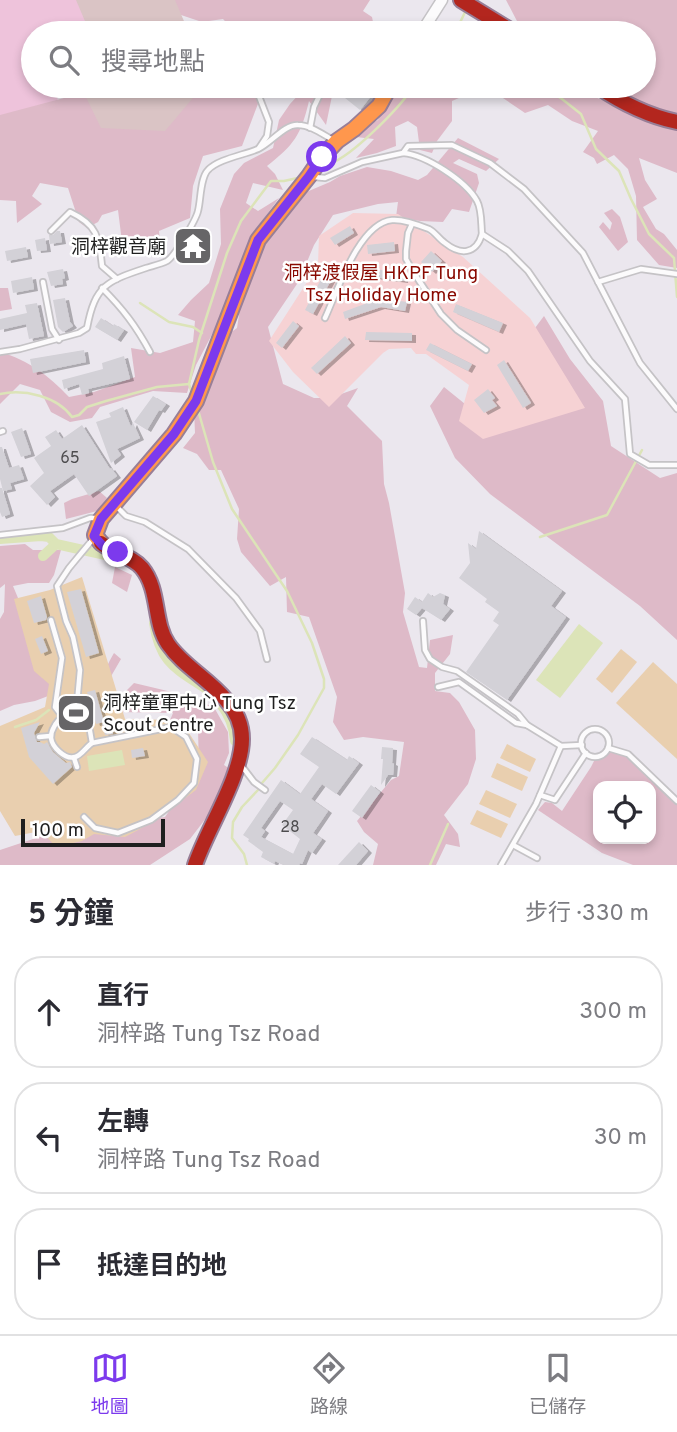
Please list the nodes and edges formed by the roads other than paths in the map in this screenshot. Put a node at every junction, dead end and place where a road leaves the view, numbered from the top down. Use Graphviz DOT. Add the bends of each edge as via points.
graph roads {
  1 [pos="442,0"];
  2 [pos="461,0"];
  3 [pos="429,21"];
  4 [pos="495,21"];
  5 [pos="260,98"];
  6 [pos="318,98"];
  7 [pos="383,98"];
  8 [pos="616,98"];
  9 [pos="677,122"];
  10 [pos="310,128"];
  11 [pos="337,141"];
  12 [pos="259,149"];
  13 [pos="402,153"];
  14 [pos="309,176"];
  15 [pos="412,224"];
  16 [pos="51,231"];
  17 [pos="482,234"];
  18 [pos="677,274"];
  19 [pos="117,279"];
  20 [pos="43,282"];
  21 [pos="598,282"];
  22 [pos="102,288"];
  23 [pos="325,318"];
  24 [pos="59,340"];
  25 [pos="486,351"];
  26 [pos="0,352"];
  27 [pos="150,352"];
  28 [pos="677,409"];
  29 [pos="677,465"];
  30 [pos="114,504"];
  31 [pos="101,519"];
  32 [pos="1,533"];
  33 [pos="93,539"];
  34 [pos="51,620"];
  35 [pos="423,621"];
  36 [pos="267,659"];
  37 [pos="438,687"];
  38 [pos="77,703"];
  39 [pos="62,716"];
  40 [pos="83,717"];
  41 [pos="527,725"];
  42 [pos="50,736"];
  43 [pos="39,737"];
  44 [pos="92,743"];
  45 [pos="582,745"];
  46 [pos="561,746"];
  47 [pos="608,748"];
  48 [pos="586,753"];
  49 [pos="74,758"];
  50 [pos="238,762"];
  51 [pos="77,768"];
  52 [pos="265,789"];
  53 [pos="540,795"];
  54 [pos="677,802"];
  55 [pos="84,817"];
  56 [pos="513,845"];
  57 [pos="537,858"];
  58 [pos="195,865"];
  59 [pos="501,865"];
  1 -- 3 [label="street"];
  2 -- 4 [label="street"];
  5 -- 12 [label="lane" via="270,122"];
  6 -- 10 [label="lane"];
  7 -- 11 [label="street"];
  8 -- 9 [label="street"];
  10 -- 11 [label="lane"];
  10 -- 12 [label="lane" via="291,125"];
  11 -- 14 [label="street"];
  12 -- 19 [label="lane" via="206,171 198,215 167,261"];
  13 -- 14 [label="lane" via="362,162 325,178"];
  13 -- 17 [label="lane" via="442,168 466,188 477,202"];
  13 -- 21 [label="lane" via="408,146 452,145 490,163 524,189 583,253"];
  14 -- 30 [label="street" via="258,240 196,401"];
  15 -- 17 [label="lane" via="463,252 477,246"];
  15 -- 23 [label="lane" via="390,220 362,241"];
  15 -- 25 [label="lane" via="406,251 414,273 441,314"];
  16 -- 19 [label="lane" via="70,212 85,219 99,239 102,266"];
  17 -- 29 [label="lane" via="528,271 590,361 625,399 630,454 649,465"];
  18 -- 21 [label="lane" via="641,270"];
  19 -- 22 [label="lane"];
  20 -- 24 [label="lane" via="52,329"];
  21 -- 28 [label="lane" via="640,363"];
  22 -- 24 [label="lane" via="87,328"];
  22 -- 27 [label="lane" via="136,326"];
  24 -- 26 [label="lane"];
  30 -- 31 [label="street"];
  30 -- 36 [label="lane" via="126,516 145,522 188,549 236,598 260,631"];
  31 -- 32 [label="lane" via="90,518 63,528"];
  31 -- 33 [label="street"];
  33 -- 38 [label="lane" via="57,586 80,670"];
  33 -- 50 [label="street" via="143,568 168,645 221,692 232,708 242,738"];
  34 -- 39 [label="lane" via="62,659 55,707"];
  35 -- 41 [label="lane" via="430,659 457,671"];
  37 -- 41 [label="lane" via="459,682 516,723"];
  38 -- 39 [label="lane"];
  38 -- 40 [label="lane"];
  39 -- 40 [label="lane"];
  39 -- 42 [label="lane"];
  40 -- 44 [label="lane"];
  41 -- 46 [label="lane"];
  42 -- 43 [label="lane"];
  42 -- 49 [label="lane" via="57,749"];
  44 -- 49 [label="lane"];
  44 -- 55 [label="lane" via="171,727 186,737 197,759 194,783 151,820 118,833 95,828"];
  45 -- 46 [label="lane"];
  45 -- 47 [label="lane" via="586,733 599,730 608,739"];
  45 -- 48 [label="lane"];
  46 -- 53 [label="lane"];
  47 -- 48 [label="lane" via="596,757"];
  47 -- 54 [label="lane" via="628,754"];
  48 -- 53 [label="lane" via="555,800"];
  49 -- 51 [label="lane"];
  50 -- 52 [label="lane"];
  50 -- 58 [label="street"];
  53 -- 56 [label="lane"];
  56 -- 57 [label="lane"];
  56 -- 59 [label="lane"];
}
